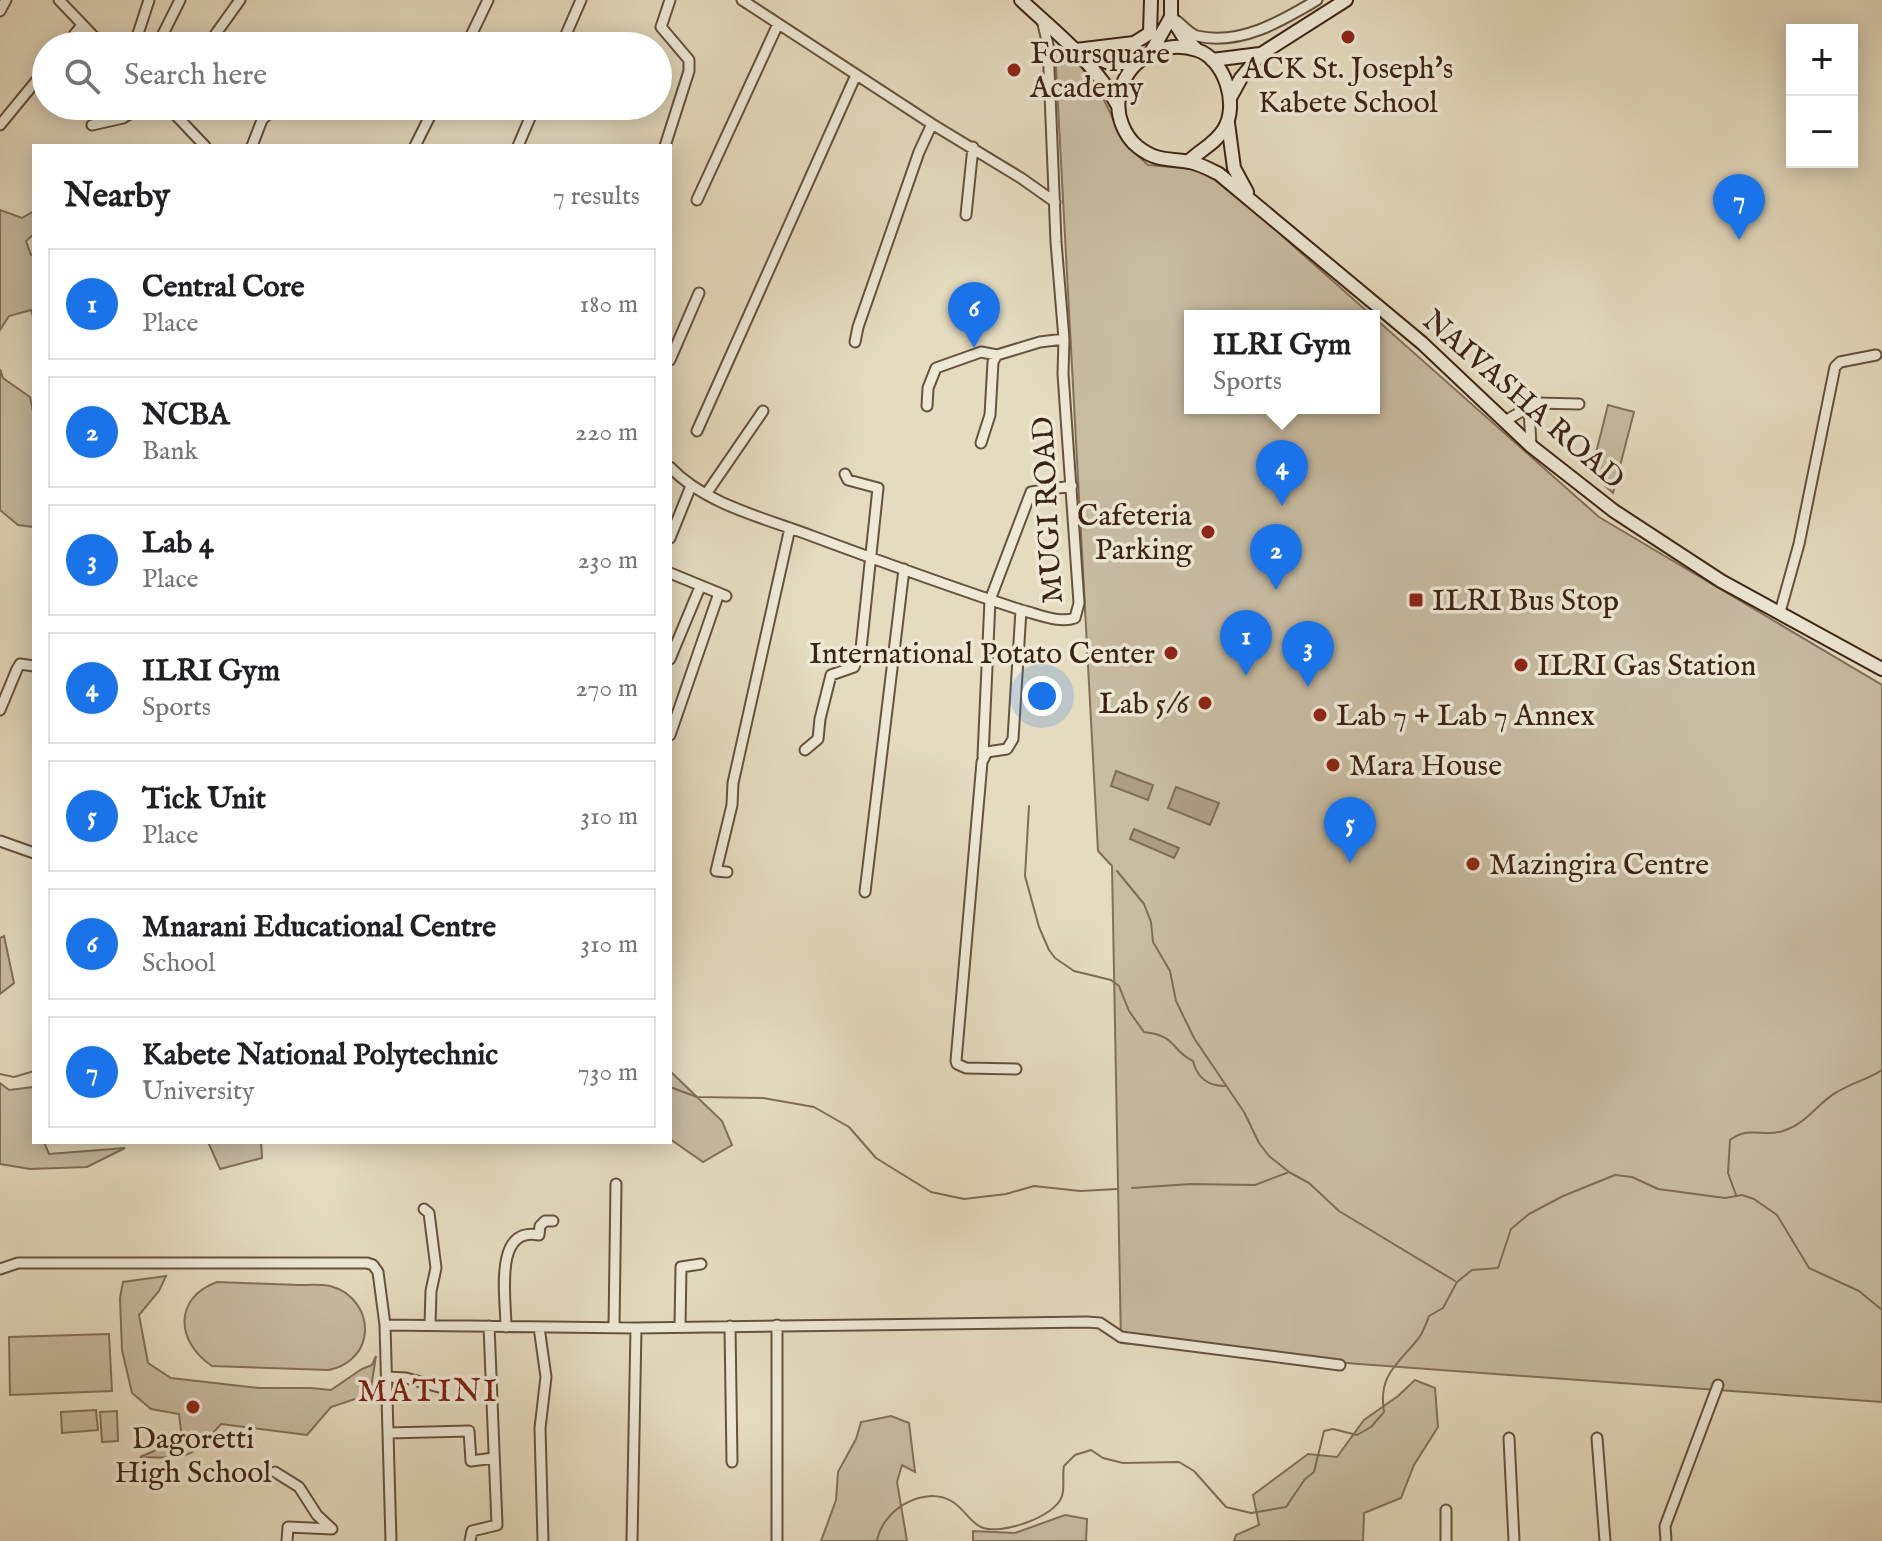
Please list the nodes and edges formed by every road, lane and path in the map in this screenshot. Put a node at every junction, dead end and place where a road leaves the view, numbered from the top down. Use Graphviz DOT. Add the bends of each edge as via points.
graph roads {
  1 [pos="6,0"];
  2 [pos="59,0"];
  3 [pos="149,0"];
  4 [pos="180,0"];
  5 [pos="240,0"];
  6 [pos="488,0"];
  7 [pos="581,0"];
  8 [pos="670,0"];
  9 [pos="742,0"];
  10 [pos="1021,0"];
  11 [pos="1151,0"];
  12 [pos="1171,0"];
  13 [pos="1317,0"];
  14 [pos="1345,0"];
  15 [pos="0,11"];
  16 [pos="1171,17"];
  17 [pos="1042,20"];
  18 [pos="778,24"];
  19 [pos="82,25"];
  20 [pos="76,32"];
  21 [pos="89,32"];
  22 [pos="139,32"];
  23 [pos="164,32"];
  24 [pos="217,32"];
  25 [pos="473,32"];
  26 [pos="567,32"];
  27 [pos="665,32"];
  28 [pos="672,40"];
  29 [pos="1073,48"];
  30 [pos="1197,50"];
  31 [pos="1150,54"];
  32 [pos="1261,54"];
  33 [pos="1212,60"];
  34 [pos="1135,63"];
  35 [pos="856,75"];
  36 [pos="32,86"];
  37 [pos="1230,98"];
  38 [pos="1118,106"];
  39 [pos="114,120"];
  40 [pos="180,120"];
  41 [pos="262,120"];
  42 [pos="428,120"];
  43 [pos="529,120"];
  44 [pos="1228,123"];
  45 [pos="932,124"];
  46 [pos="0,125"];
  47 [pos="92,125"];
  48 [pos="203,144"];
  49 [pos="253,144"];
  50 [pos="416,144"];
  51 [pos="519,144"];
  52 [pos="666,144"];
  53 [pos="973,147"];
  54 [pos="1188,162"];
  55 [pos="697,200"];
  56 [pos="1055,202"];
  57 [pos="966,215"];
  58 [pos="1272,218"];
  59 [pos="699,293"];
  60 [pos="1064,339"];
  61 [pos="855,342"];
  62 [pos="672,355"];
  63 [pos="997,355"];
  64 [pos="1876,355"];
  65 [pos="1579,404"];
  66 [pos="927,406"];
  67 [pos="1529,408"];
  68 [pos="763,411"];
  69 [pos="1505,421"];
  70 [pos="697,431"];
  71 [pos="981,443"];
  72 [pos="1531,446"];
  73 [pos="672,469"];
  74 [pos="845,474"];
  75 [pos="691,486"];
  76 [pos="1072,486"];
  77 [pos="706,494"];
  78 [pos="790,528"];
  79 [pos="672,533"];
  80 [pos="872,558"];
  81 [pos="904,569"];
  82 [pos="672,574"];
  83 [pos="700,587"];
  84 [pos="990,600"];
  85 [pos="1021,610"];
  86 [pos="1780,612"];
  87 [pos="672,654"];
  88 [pos="32,666"];
  89 [pos="1882,669"];
  90 [pos="0,710"];
  91 [pos="672,730"];
  92 [pos="805,750"];
  93 [pos="983,756"];
  94 [pos="0,841"];
  95 [pos="32,852"];
  96 [pos="727,872"];
  97 [pos="865,892"];
  98 [pos="1016,1069"];
  99 [pos="616,1184"];
  100 [pos="424,1209"];
  101 [pos="553,1221"];
  102 [pos="701,1264"];
  103 [pos="0,1269"];
  104 [pos="385,1325"];
  105 [pos="430,1325"];
  106 [pos="777,1325"];
  107 [pos="489,1326"];
  108 [pos="730,1326"];
  109 [pos="506,1327"];
  110 [pos="539,1327"];
  111 [pos="614,1327"];
  112 [pos="680,1327"];
  113 [pos="636,1328"];
  114 [pos="1340,1365"];
  115 [pos="387,1377"];
  116 [pos="1718,1385"];
  117 [pos="439,1387"];
  118 [pos="388,1433"];
  119 [pos="1509,1438"];
  120 [pos="1597,1438"];
  121 [pos="494,1458"];
  122 [pos="732,1462"];
  123 [pos="275,1472"];
  124 [pos="1446,1510"];
  125 [pos="287,1541"];
  126 [pos="391,1541"];
  127 [pos="470,1541"];
  128 [pos="543,1541"];
  129 [pos="632,1541"];
  130 [pos="777,1541"];
  131 [pos="1446,1541"];
  132 [pos="1514,1541"];
  133 [pos="1605,1541"];
  134 [pos="1666,1541"];
  1 -- 15 [label="street"];
  2 -- 19 [label="street"];
  3 -- 22 [label="street"];
  4 -- 23 [label="street"];
  5 -- 24 [label="street"];
  6 -- 25 [label="street"];
  7 -- 26 [label="street"];
  8 -- 27 [label="street" via="661,27"];
  9 -- 18 [label="street"];
  10 -- 17 [label="main road"];
  11 -- 29 [label="main road" via="1150,33 1134,43"];
  12 -- 16 [label="main road"];
  13 -- 16 [label="street" via="1262,29 1227,36 1194,36"];
  14 -- 32 [label="main road"];
  16 -- 30 [label="main road"];
  16 -- 31 [label="main road"];
  17 -- 29 [label="main road"];
  17 -- 56 [label="street, MUGI ROAD" via="1048,45"];
  18 -- 35 [label="street"];
  18 -- 55 [label="street"];
  19 -- 20 [label="street"];
  19 -- 21 [label="street"];
  28 -- 52 [label="street" via="689,60 689,71"];
  29 -- 34 [label="main road" via="1109,63"];
  29 -- 38 [label="main road"];
  30 -- 31 [label="main road"];
  30 -- 33 [label="main road"];
  31 -- 34 [label="main road"];
  32 -- 33 [label="main road"];
  32 -- 37 [label="main road"];
  33 -- 37 [label="main road"];
  34 -- 38 [label="main road" via="1121,85"];
  35 -- 45 [label="street"];
  35 -- 70 [label="street"];
  36 -- 46 [label="street"];
  37 -- 44 [label="main road"];
  38 -- 54 [label="main road" via="1136,145 1163,160"];
  39 -- 47 [label="street"];
  40 -- 48 [label="street"];
  41 -- 49 [label="street"];
  42 -- 50 [label="street"];
  43 -- 51 [label="street"];
  44 -- 54 [label="main road" via="1216,141"];
  44 -- 58 [label="main road, NAIVASHA ROAD" via="1239,180"];
  45 -- 53 [label="street"];
  45 -- 61 [label="street"];
  53 -- 56 [label="street"];
  53 -- 57 [label="street"];
  54 -- 58 [label="main road, NAIVASHA ROAD" via="1219,174"];
  56 -- 60 [label="street, MUGI ROAD"];
  58 -- 69 [label="main road, NAIVASHA ROAD" via="1422,343"];
  59 -- 62 [label="street"];
  60 -- 63 [label="street"];
  60 -- 76 [label="street, MUGI ROAD"];
  63 -- 66 [label="street" via="981,352 936,368"];
  63 -- 71 [label="street"];
  64 -- 86 [label="street" via="1835,367"];
  65 -- 67 [label="street" via="1536,403"];
  67 -- 69 [label="street"];
  67 -- 72 [label="street"];
  68 -- 77 [label="street"];
  69 -- 72 [label="main road, NAIVASHA ROAD"];
  72 -- 86 [label="main road, NAIVASHA ROAD" via="1648,534"];
  73 -- 75 [label="street, MUGI ROAD"];
  74 -- 80 [label="street" via="848,480 878,488"];
  75 -- 77 [label="street, MUGI ROAD"];
  75 -- 79 [label="street"];
  76 -- 84 [label="street" via="1031,492"];
  76 -- 85 [label="street, MUGI ROAD" via="1078,614 1071,621"];
  77 -- 78 [label="street, MUGI ROAD"];
  78 -- 80 [label="street, MUGI ROAD"];
  78 -- 96 [label="street" via="716,871"];
  80 -- 81 [label="street, MUGI ROAD"];
  80 -- 92 [label="street" via="857,663 831,675 818,739"];
  81 -- 84 [label="street, MUGI ROAD"];
  81 -- 97 [label="street"];
  82 -- 83 [label="street"];
  83 -- 87 [label="street"];
  83 -- 91 [label="street" via="722,594"];
  84 -- 85 [label="street, MUGI ROAD"];
  84 -- 93 [label="street"];
  85 -- 93 [label="street" via="1013,739 1007,749"];
  86 -- 89 [label="main road, NAIVASHA ROAD"];
  88 -- 90 [label="street" via="20,664"];
  93 -- 98 [label="street" via="956,1061 966,1068"];
  94 -- 95 [label="street"];
  99 -- 111 [label="street"];
  100 -- 105 [label="street" via="429,1213 436,1268"];
  101 -- 109 [label="street" via="540,1226 539,1235 528,1233 510,1245"];
  102 -- 112 [label="street" via="681,1267"];
  103 -- 104 [label="street" via="18,1263 367,1263 378,1272"];
  104 -- 105 [label="street"];
  104 -- 115 [label="street"];
  105 -- 107 [label="street"];
  106 -- 108 [label="street"];
  106 -- 114 [label="street" via="1087,1322 1100,1323 1121,1337"];
  106 -- 130 [label="street"];
  107 -- 109 [label="street"];
  107 -- 121 [label="street"];
  108 -- 112 [label="street"];
  108 -- 122 [label="street"];
  109 -- 110 [label="street"];
  110 -- 111 [label="street"];
  110 -- 128 [label="street" via="546,1377 540,1428"];
  111 -- 113 [label="street"];
  112 -- 113 [label="street"];
  113 -- 129 [label="street"];
  115 -- 117 [label="street"];
  115 -- 118 [label="street"];
  116 -- 134 [label="street" via="1665,1526"];
  118 -- 121 [label="street" via="469,1431 471,1461"];
  118 -- 126 [label="street"];
  119 -- 132 [label="street"];
  120 -- 133 [label="street"];
  121 -- 127 [label="street" via="497,1525 472,1531"];
  123 -- 125 [label="street" via="299,1487 332,1529 288,1527"];
  124 -- 131 [label="street"];
}
